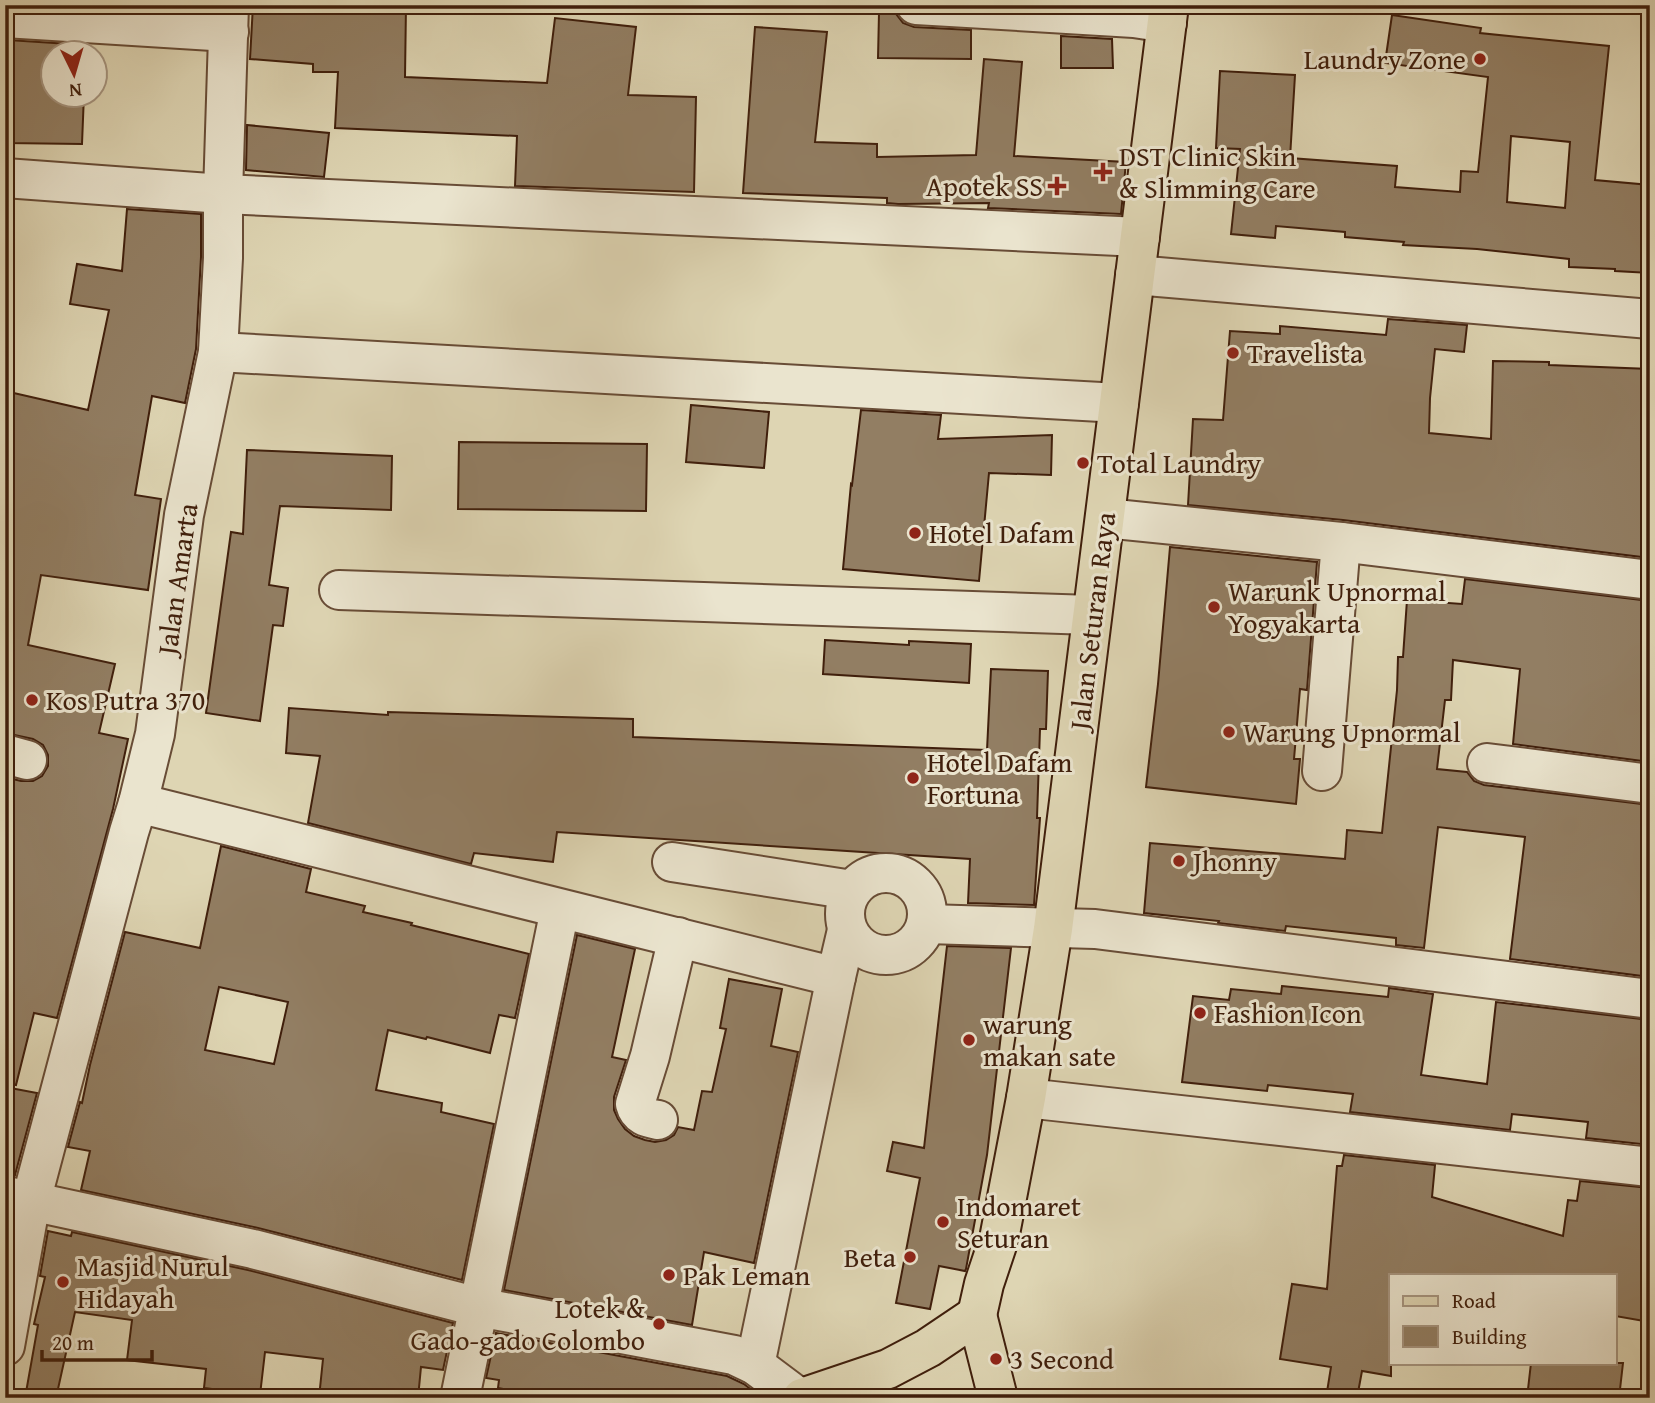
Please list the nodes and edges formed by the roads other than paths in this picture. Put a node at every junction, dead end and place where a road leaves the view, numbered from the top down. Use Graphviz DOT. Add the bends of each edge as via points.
graph roads {
  1 [pos="916,5"];
  2 [pos="1168,14"];
  3 [pos="5,18"];
  4 [pos="229,18"];
  5 [pos="5,178"];
  6 [pos="223,194"];
  7 [pos="1140,237"];
  8 [pos="1136,275"];
  9 [pos="1650,319"];
  10 [pos="218,352"];
  11 [pos="1119,403"];
  12 [pos="1104,518"];
  13 [pos="1341,542"];
  14 [pos="1650,580"];
  15 [pos="339,590"];
  16 [pos="1092,615"];
  17 [pos="1487,763"];
  18 [pos="1322,771"];
  19 [pos="1650,784"];
  20 [pos="138,803"];
  21 [pos="672,862"];
  22 [pos="852,890"];
  23 [pos="560,909"];
  24 [pos="927,924"];
  25 [pos="1054,929"];
  26 [pos="848,930"];
  27 [pos="678,937"];
  28 [pos="836,977"];
  29 [pos="1650,999"];
  30 [pos="1026,1098"];
  31 [pos="658,1120"];
  32 [pos="1650,1167"];
  33 [pos="18,1198"];
  34 [pos="478,1307"];
  35 [pos="977,1315"];
  36 [pos="5,1346"];
  37 [pos="755,1365"];
  38 [pos="460,1398"];
  39 [pos="800,1398"];
  40 [pos="998,1398"];
  1 -- 2 [label="street" via="1134,18"];
  2 -- 7 [label="main road, Jalan Seturan Raya"];
  3 -- 4 [label="street"];
  4 -- 6 [label="street, Jalan Amarta"];
  5 -- 6 [label="street"];
  6 -- 7 [label="street"];
  6 -- 10 [label="street, Jalan Amarta"];
  7 -- 8 [label="main road, Jalan Seturan Raya"];
  8 -- 9 [label="street"];
  8 -- 11 [label="main road, Jalan Seturan Raya"];
  10 -- 11 [label="street"];
  10 -- 20 [label="street, Jalan Amarta" via="184,515 155,734"];
  11 -- 12 [label="main road, Jalan Seturan Raya"];
  12 -- 13 [label="street"];
  12 -- 16 [label="main road, Jalan Seturan Raya"];
  13 -- 14 [label="street"];
  13 -- 18 [label="street"];
  15 -- 16 [label="street"];
  16 -- 25 [label="main road, Jalan Seturan Raya"];
  17 -- 19 [label="street"];
  20 -- 23 [label="street"];
  20 -- 33 [label="street, Jalan Amarta"];
  21 -- 22 [label="street"];
  22 -- 24 [label="street" via="876,874 904,876 924,896"];
  22 -- 26 [label="street" via="844,917"];
  23 -- 27 [label="street"];
  23 -- 34 [label="street"];
  24 -- 25 [label="street"];
  24 -- 26 [label="street" via="913,946 890,955 864,950"];
  25 -- 29 [label="street" via="1096,929"];
  25 -- 30 [label="main road, Jalan Seturan Raya"];
  26 -- 28 [label="street"];
  27 -- 28 [label="street"];
  27 -- 31 [label="street" via="635,1104 642,1116"];
  28 -- 37 [label="street"];
  30 -- 32 [label="street"];
  30 -- 35 [label="main road, Jalan Seturan Raya" via="999,1239"];
  33 -- 34 [label="street" via="253,1249"];
  33 -- 36 [label="street, Jalan Amarta"];
  34 -- 37 [label="street" via="734,1355"];
  34 -- 38 [label="street"];
  35 -- 39 [label="main road" via="888,1369"];
  35 -- 40 [label="main road, Jalan Seturan Raya"];
  37 -- 39 [label="street"];
}
